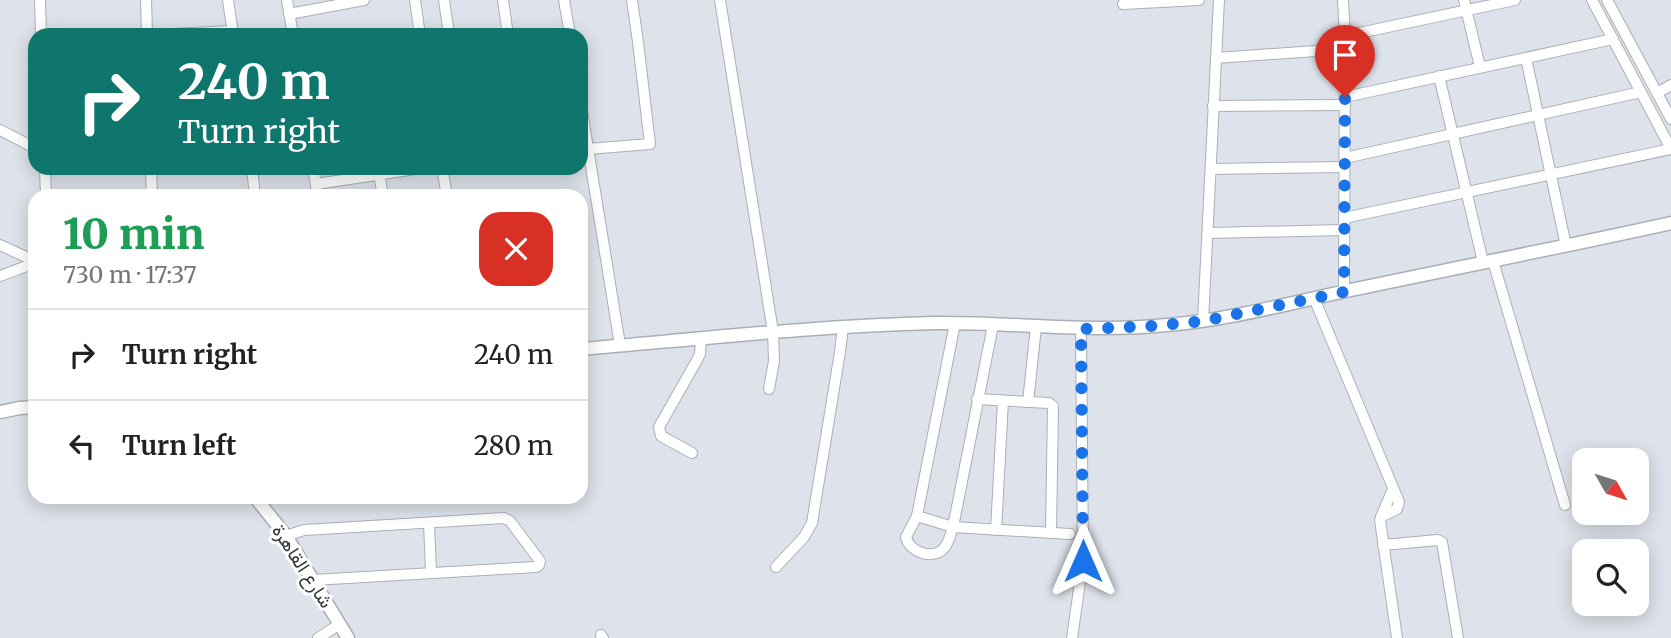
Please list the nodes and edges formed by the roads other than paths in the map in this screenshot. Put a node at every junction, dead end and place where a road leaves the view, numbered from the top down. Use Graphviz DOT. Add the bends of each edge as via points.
graph roads {
  1 [pos="40,0"];
  2 [pos="146,0"];
  3 [pos="228,0"];
  4 [pos="287,0"];
  5 [pos="364,0"];
  6 [pos="415,0"];
  7 [pos="444,0"];
  8 [pos="503,0"];
  9 [pos="564,0"];
  10 [pos="632,0"];
  11 [pos="720,0"];
  12 [pos="1199,0"];
  13 [pos="1219,0"];
  14 [pos="1343,0"];
  15 [pos="1515,0"];
  16 [pos="1592,0"];
  17 [pos="1607,0"];
  18 [pos="352,1"];
  19 [pos="1146,2"];
  20 [pos="1123,4"];
  21 [pos="1465,5"];
  22 [pos="289,14"];
  23 [pos="41,28"];
  24 [pos="147,28"];
  25 [pos="232,28"];
  26 [pos="292,28"];
  27 [pos="419,28"];
  28 [pos="448,28"];
  29 [pos="507,28"];
  30 [pos="568,28"];
  31 [pos="1345,36"];
  32 [pos="1613,39"];
  33 [pos="1345,49"];
  34 [pos="1216,58"];
  35 [pos="1527,58"];
  36 [pos="1480,68"];
  37 [pos="1438,76"];
  38 [pos="1671,85"];
  39 [pos="1641,92"];
  40 [pos="1657,93"];
  41 [pos="1345,101"];
  42 [pos="1213,106"];
  43 [pos="1539,115"];
  44 [pos="1671,119"];
  45 [pos="0,130"];
  46 [pos="1453,134"];
  47 [pos="28,144"];
  48 [pos="588,149"];
  49 [pos="1671,149"];
  50 [pos="1344,163"];
  51 [pos="1211,169"];
  52 [pos="1552,174"];
  53 [pos="314,175"];
  54 [pos="360,175"];
  55 [pos="316,184"];
  56 [pos="317,189"];
  57 [pos="1466,192"];
  58 [pos="1344,218"];
  59 [pos="1671,223"];
  60 [pos="1344,230"];
  61 [pos="1208,233"];
  62 [pos="0,245"];
  63 [pos="1566,246"];
  64 [pos="28,259"];
  65 [pos="1488,262"];
  66 [pos="28,263"];
  67 [pos="0,276"];
  68 [pos="1344,292"];
  69 [pos="1314,298"];
  70 [pos="1203,321"];
  71 [pos="955,323"];
  72 [pos="993,325"];
  73 [pos="843,327"];
  74 [pos="1035,327"];
  75 [pos="1081,329"];
  76 [pos="773,332"];
  77 [pos="701,338"];
  78 [pos="620,345"];
  79 [pos="588,348"];
  80 [pos="769,389"];
  81 [pos="977,399"];
  82 [pos="1003,401"];
  83 [pos="1028,402"];
  84 [pos="28,404"];
  85 [pos="28,407"];
  86 [pos="20,408"];
  87 [pos="0,412"];
  88 [pos="692,453"];
  89 [pos="261,504"];
  90 [pos="1565,505"];
  91 [pos="918,516"];
  92 [pos="429,523"];
  93 [pos="953,527"];
  94 [pos="996,530"];
  95 [pos="1051,532"];
  96 [pos="1070,534"];
  97 [pos="286,536"];
  98 [pos="1383,545"];
  99 [pos="776,567"];
  100 [pos="431,572"];
  101 [pos="313,580"];
  102 [pos="340,624"];
  103 [pos="318,638"];
  104 [pos="348,638"];
  105 [pos="1072,638"];
  106 [pos="1397,638"];
  107 [pos="1456,638"];
  1 -- 23 [label="street"];
  2 -- 24 [label="street"];
  3 -- 25 [label="street"];
  4 -- 22 [label="street"];
  5 -- 18 [label="street"];
  6 -- 27 [label="street"];
  7 -- 28 [label="street"];
  8 -- 29 [label="street"];
  9 -- 30 [label="street"];
  10 -- 48 [label="street" via="650,144"];
  11 -- 76 [label="street"];
  12 -- 19 [label="street"];
  13 -- 34 [label="street"];
  14 -- 31 [label="street"];
  15 -- 21 [label="street"];
  16 -- 32 [label="street"];
  17 -- 40 [label="street"];
  18 -- 22 [label="street"];
  19 -- 20 [label="street"];
  21 -- 31 [label="street"];
  21 -- 36 [label="street"];
  22 -- 26 [label="street"];
  31 -- 33 [label="street"];
  32 -- 35 [label="street"];
  32 -- 39 [label="street"];
  33 -- 34 [label="street"];
  33 -- 41 [label="street"];
  34 -- 42 [label="street"];
  35 -- 36 [label="street"];
  35 -- 43 [label="street"];
  36 -- 37 [label="street"];
  37 -- 41 [label="street"];
  37 -- 46 [label="street"];
  38 -- 40 [label="street"];
  39 -- 43 [label="street"];
  39 -- 49 [label="street"];
  40 -- 44 [label="street"];
  41 -- 42 [label="street"];
  41 -- 50 [label="street"];
  42 -- 51 [label="street"];
  43 -- 46 [label="street"];
  43 -- 52 [label="street"];
  45 -- 47 [label="street"];
  46 -- 50 [label="street"];
  46 -- 57 [label="street"];
  48 -- 78 [label="street"];
  49 -- 52 [label="street"];
  50 -- 51 [label="street"];
  50 -- 58 [label="street"];
  51 -- 61 [label="street"];
  52 -- 57 [label="street"];
  52 -- 63 [label="street"];
  53 -- 55 [label="street"];
  54 -- 55 [label="street"];
  55 -- 56 [label="street"];
  57 -- 58 [label="street"];
  57 -- 65 [label="street"];
  58 -- 60 [label="street"];
  59 -- 63 [label="main road"];
  60 -- 61 [label="street"];
  60 -- 68 [label="street"];
  61 -- 70 [label="street"];
  62 -- 64 [label="street"];
  63 -- 65 [label="main road"];
  65 -- 68 [label="main road"];
  65 -- 90 [label="street"];
  66 -- 67 [label="street"];
  68 -- 69 [label="main road"];
  69 -- 70 [label="main road"];
  69 -- 98 [label="street" via="1399,502 1395,511 1381,517"];
  70 -- 75 [label="main road"];
  71 -- 72 [label="main road"];
  71 -- 73 [label="main road"];
  71 -- 91 [label="street"];
  72 -- 74 [label="main road"];
  72 -- 81 [label="street"];
  73 -- 76 [label="main road"];
  73 -- 99 [label="street" via="811,523"];
  74 -- 75 [label="main road"];
  74 -- 83 [label="street"];
  75 -- 105 [label="street" via="1083,561"];
  76 -- 77 [label="main road"];
  76 -- 80 [label="street"];
  77 -- 78 [label="main road"];
  77 -- 88 [label="street" via="697,360 659,428 662,436"];
  78 -- 79 [label="main road"];
  81 -- 82 [label="street"];
  81 -- 93 [label="street"];
  82 -- 83 [label="street"];
  82 -- 94 [label="street"];
  83 -- 95 [label="street" via="1053,406"];
  84 -- 86 [label="main road"];
  85 -- 86 [label="main road"];
  86 -- 87 [label="main road"];
  89 -- 97 [label="main road, شارع القاهرة"];
  91 -- 93 [label="street"];
  91 -- 93 [label="street" via="906,537 914,551 940,552"];
  92 -- 97 [label="street" via="304,530"];
  92 -- 100 [label="street"];
  92 -- 100 [label="street" via="507,519 540,559 536,567"];
  93 -- 94 [label="street"];
  94 -- 95 [label="street"];
  95 -- 96 [label="street"];
  97 -- 101 [label="main road, شارع القاهرة"];
  98 -- 106 [label="street"];
  98 -- 107 [label="street" via="1442,542"];
  100 -- 101 [label="street"];
  101 -- 102 [label="main road, شارع القاهرة"];
  102 -- 103 [label="street"];
  102 -- 104 [label="main road, شارع القاهرة"];
}
